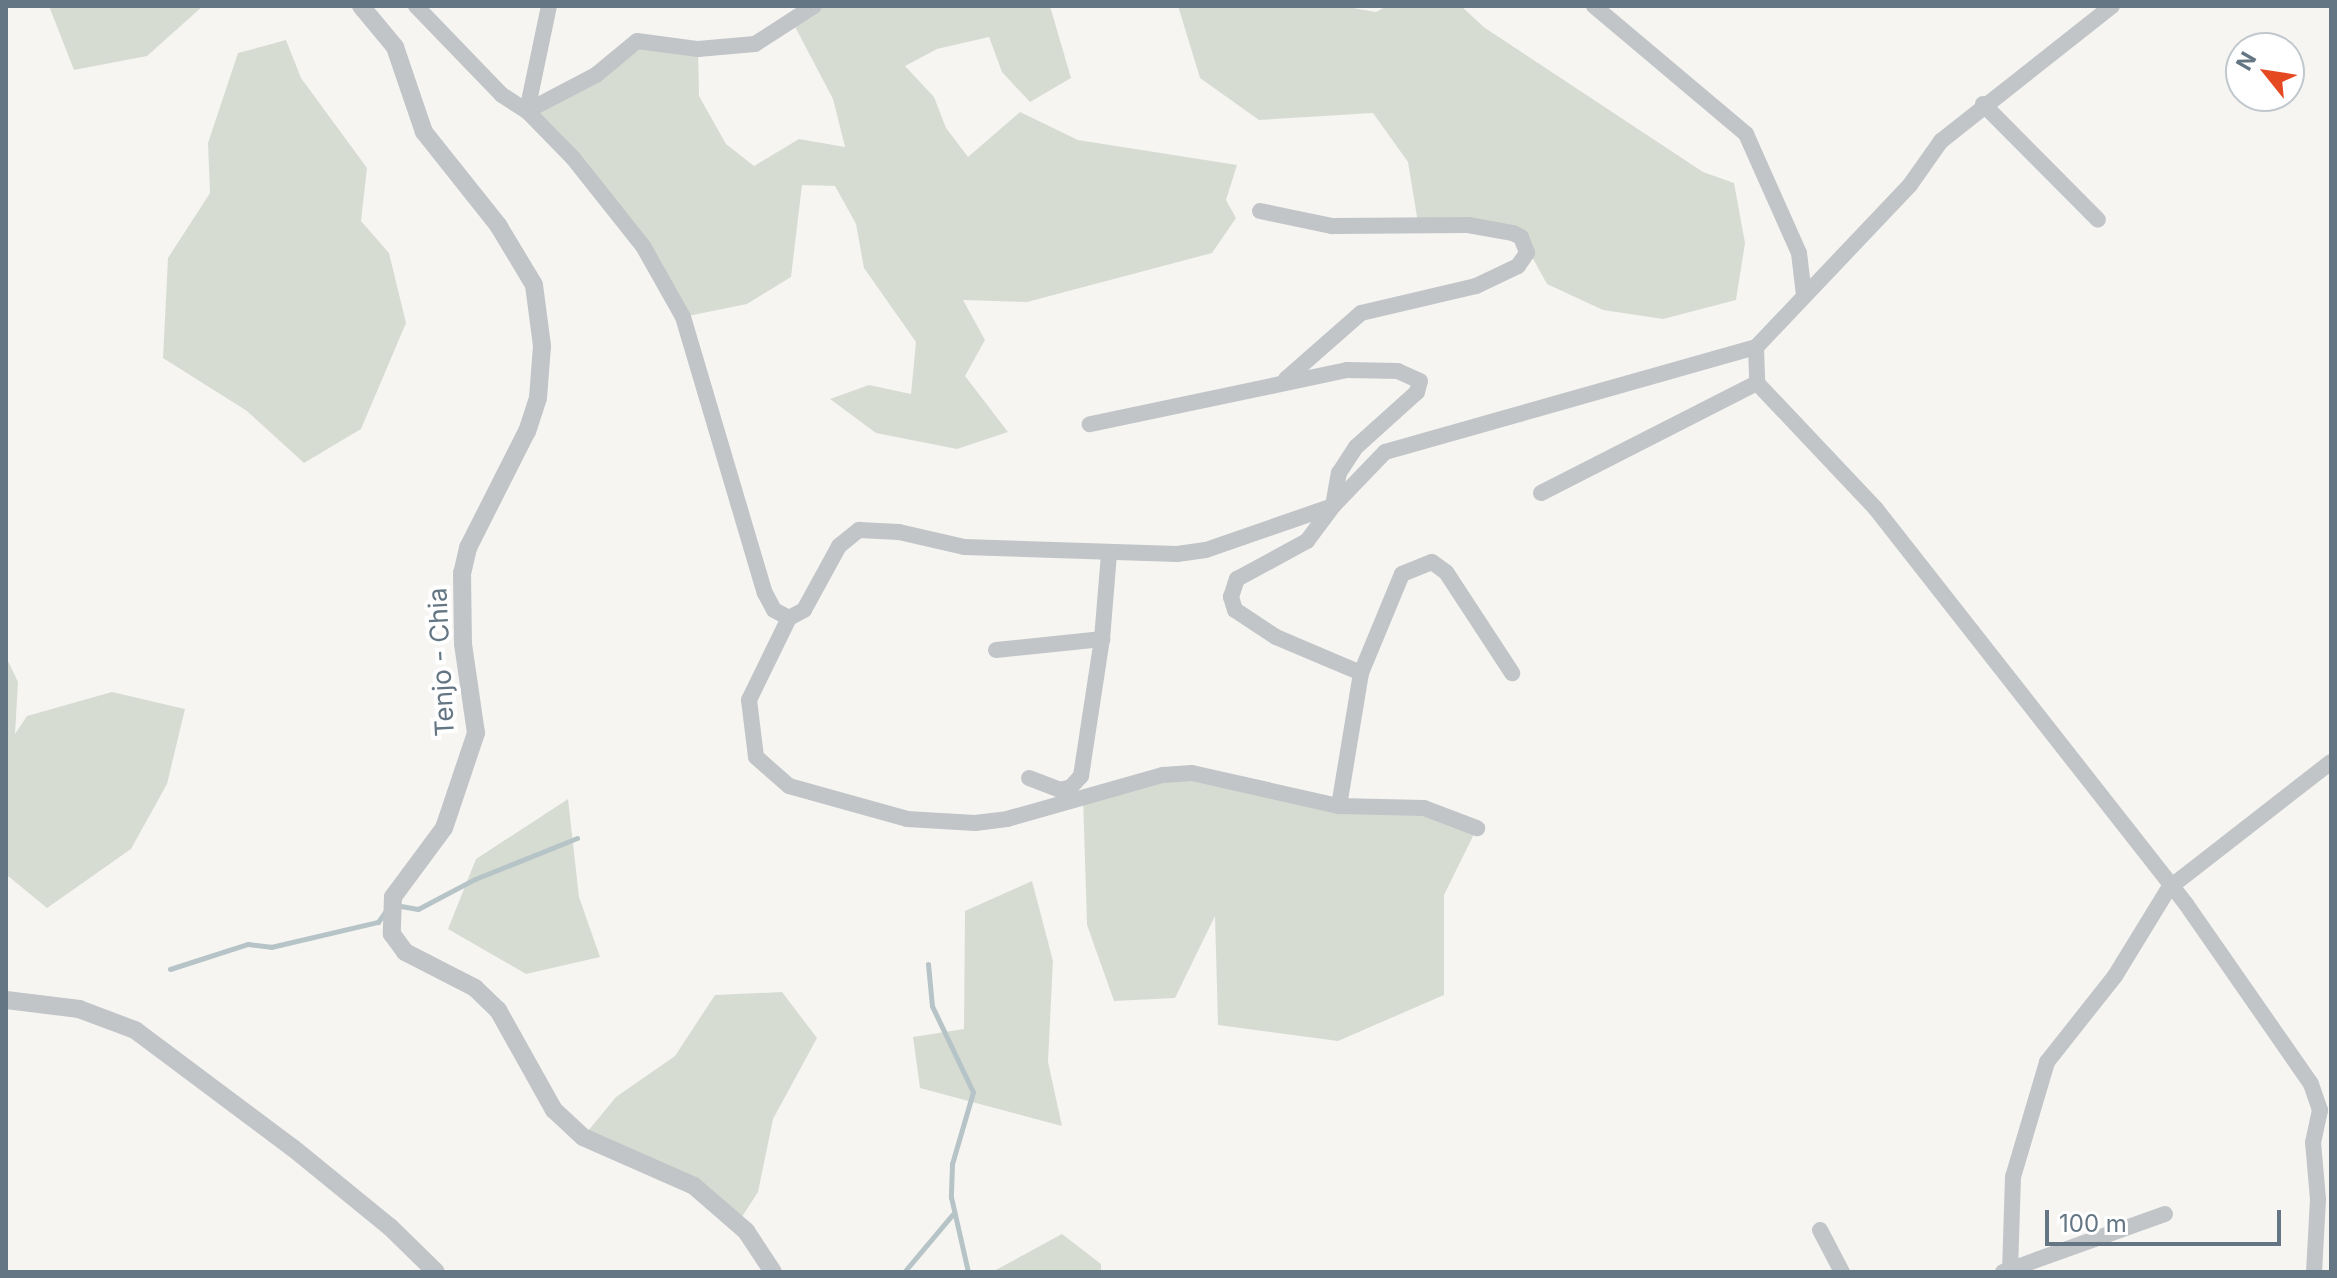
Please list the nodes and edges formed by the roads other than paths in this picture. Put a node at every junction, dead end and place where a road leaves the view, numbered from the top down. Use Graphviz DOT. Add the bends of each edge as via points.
graph roads {
  1 [pos="361,6"];
  2 [pos="416,6"];
  3 [pos="549,6"];
  4 [pos="814,6"];
  5 [pos="1594,6"];
  6 [pos="2112,6"];
  7 [pos="1983,104"];
  8 [pos="527,111"];
  9 [pos="1260,211"];
  10 [pos="2098,220"];
  11 [pos="1799,253"];
  12 [pos="1827,272"];
  13 [pos="1804,295"];
  14 [pos="1756,347"];
  15 [pos="1757,383"];
  16 [pos="1280,384"];
  17 [pos="1090,424"];
  18 [pos="1541,493"];
  19 [pos="1333,506"];
  20 [pos="1109,553"];
  21 [pos="789,618"];
  22 [pos="1102,639"];
  23 [pos="996,650"];
  24 [pos="1361,673"];
  25 [pos="1512,673"];
  26 [pos="2331,762"];
  27 [pos="1029,778"];
  28 [pos="1339,806"];
  29 [pos="1477,828"];
  30 [pos="2169,888"];
  31 [pos="6,1000"];
  32 [pos="2165,1214"];
  33 [pos="1820,1230"];
  34 [pos="2008,1271"];
  35 [pos="436,1272"];
  36 [pos="773,1272"];
  37 [pos="1842,1272"];
  38 [pos="2314,1272"];
  1 -- 36 [label="street, Tenjo - Chia" via="395,47 424,132 498,225 534,285 542,346 538,398 527,431 468,548 462,573 463,644 476,733 444,828 393,897 392,934 405,952 475,988 498,1010 554,1110 583,1137 694,1186 746,1231"];
  2 -- 8 [label="street" via="502,95"];
  3 -- 8 [label="street"];
  4 -- 8 [label="street" via="755,44 698,49 637,41 596,75"];
  5 -- 11 [label="street" via="1746,134"];
  6 -- 7 [label="street"];
  7 -- 10 [label="street"];
  7 -- 12 [label="street" via="1941,141 1910,185"];
  8 -- 21 [label="street" via="573,158 643,246 683,317 765,593 774,610"];
  9 -- 16 [label="street" via="1332,226 1468,225 1513,233 1521,237 1527,253 1518,266 1476,286 1361,313"];
  11 -- 12 [label="street"];
  11 -- 13 [label="street"];
  12 -- 13 [label="street"];
  13 -- 14 [label="street"];
  14 -- 15 [label="street"];
  14 -- 19 [label="street" via="1385,452"];
  15 -- 18 [label="street"];
  15 -- 30 [label="street" via="1876,509"];
  16 -- 17 [label="street"];
  16 -- 19 [label="street" via="1347,370 1398,371 1420,381 1417,392 1356,447 1339,473"];
  19 -- 20 [label="street" via="1206,550"];
  19 -- 24 [label="street" via="1307,541 1237,579 1231,597 1235,610 1276,637"];
  20 -- 21 [label="street" via="964,547 899,532 859,530 839,546 804,610"];
  20 -- 22 [label="street"];
  21 -- 28 [label="street" via="749,700 756,757 789,786 907,819 975,823 1007,819 1163,775 1192,773"];
  22 -- 23 [label="street"];
  22 -- 27 [label="street" via="1081,776 1060,790"];
  24 -- 25 [label="street" via="1402,574 1432,562 1446,572"];
  24 -- 28 [label="street"];
  26 -- 30 [label="street"];
  28 -- 29 [label="street" via="1424,808"];
  30 -- 34 [label="street" via="2115,976 2047,1062 2013,1177"];
  30 -- 38 [label="street" via="2186,904 2311,1084 2320,1110 2313,1142 2318,1199"];
  31 -- 35 [label="street" via="79,1009 135,1030 317,1168"];
  32 -- 34 [label="street"];
  33 -- 37 [label="street"];
}
